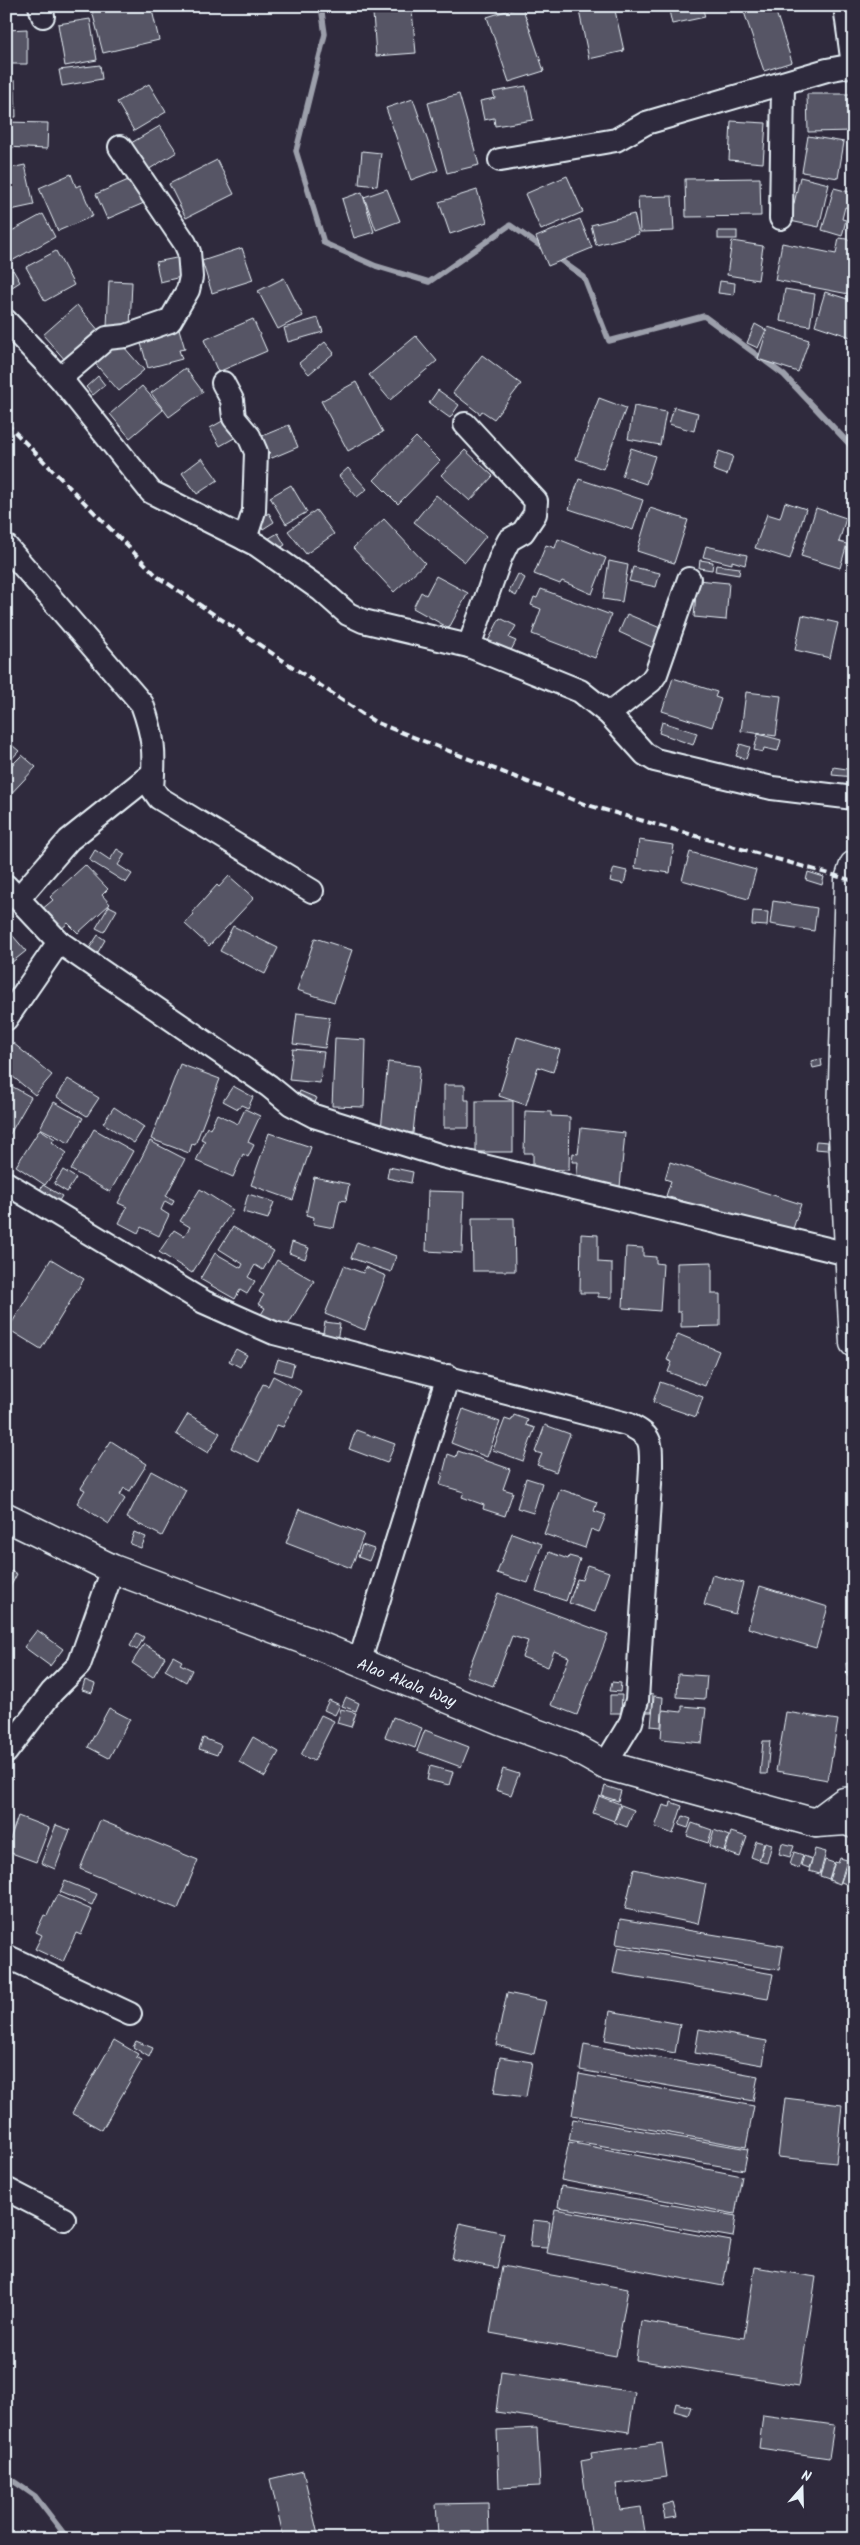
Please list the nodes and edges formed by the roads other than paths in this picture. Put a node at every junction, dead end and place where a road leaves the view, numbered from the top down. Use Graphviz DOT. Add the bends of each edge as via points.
graph roads {
  1 [pos="845,6"];
  2 [pos="854,65"];
  3 [pos="783,84"];
  4 [pos="120,147"];
  5 [pos="500,160"];
  6 [pos="781,218"];
  7 [pos="6,321"];
  8 [pos="60,378"];
  9 [pos="223,383"];
  10 [pos="464,424"];
  11 [pos="245,539"];
  12 [pos="6,546"];
  13 [pos="688,580"];
  14 [pos="469,646"];
  15 [pos="609,714"];
  16 [pos="153,772"];
  17 [pos="854,798"];
  18 [pos="854,865"];
  19 [pos="312,891"];
  20 [pos="12,893"];
  21 [pos="59,942"];
  22 [pos="6,1019"];
  23 [pos="848,1116"];
  24 [pos="6,1183"];
  25 [pos="848,1254"];
  26 [pos="854,1343"];
  27 [pos="448,1376"];
  28 [pos="6,1517"];
  29 [pos="113,1569"];
  30 [pos="359,1663"];
  31 [pos="6,1752"];
  32 [pos="605,1765"];
  33 [pos="854,1801"];
  34 [pos="816,1823"];
  35 [pos="854,1824"];
  36 [pos="6,1956"];
  37 [pos="130,2014"];
  38 [pos="6,2189"];
  39 [pos="64,2219"];
  1 -- 2 [label="street"];
  2 -- 3 [label="street"];
  3 -- 5 [label="street" via="646,123 616,140"];
  3 -- 6 [label="street"];
  4 -- 8 [label="street" via="186,243 191,277 188,290 170,321 126,336 107,338"];
  7 -- 8 [label="street"];
  8 -- 11 [label="street" via="151,492"];
  9 -- 11 [label="street" via="232,400 234,418 249,436 256,452 254,511"];
  10 -- 14 [label="street" via="536,501 535,514 524,532 509,540 501,556"];
  11 -- 14 [label="street" via="363,622"];
  12 -- 16 [label="street" via="142,704 151,729"];
  13 -- 15 [label="street" via="656,674"];
  14 -- 15 [label="street" via="580,691"];
  15 -- 17 [label="street" via="640,750 654,760 772,788"];
  16 -- 19 [label="street" via="152,788 159,798"];
  16 -- 20 [label="street" via="69,840"];
  18 -- 23 [label="street" via="849,880"];
  20 -- 21 [label="street"];
  21 -- 22 [label="street"];
  21 -- 25 [label="street" via="270,1086 291,1104 314,1116 442,1156"];
  23 -- 25 [label="street"];
  24 -- 27 [label="street" via="204,1302 240,1319 274,1333"];
  25 -- 26 [label="street"];
  27 -- 30 [label="street"];
  27 -- 32 [label="street" via="627,1424 643,1432 651,1442 637,1700 631,1722"];
  28 -- 29 [label="street, Alao Akala Way"];
  29 -- 30 [label="street, Alao Akala Way"];
  29 -- 31 [label="street" via="79,1665 52,1692"];
  30 -- 32 [label="street, Alao Akala Way" via="571,1746"];
  32 -- 34 [label="street, Alao Akala Way"];
  33 -- 34 [label="street" via="844,1802"];
  34 -- 35 [label="street, Alao Akala Way" via="846,1821"];
  36 -- 37 [label="street"];
  38 -- 39 [label="street"];
}
